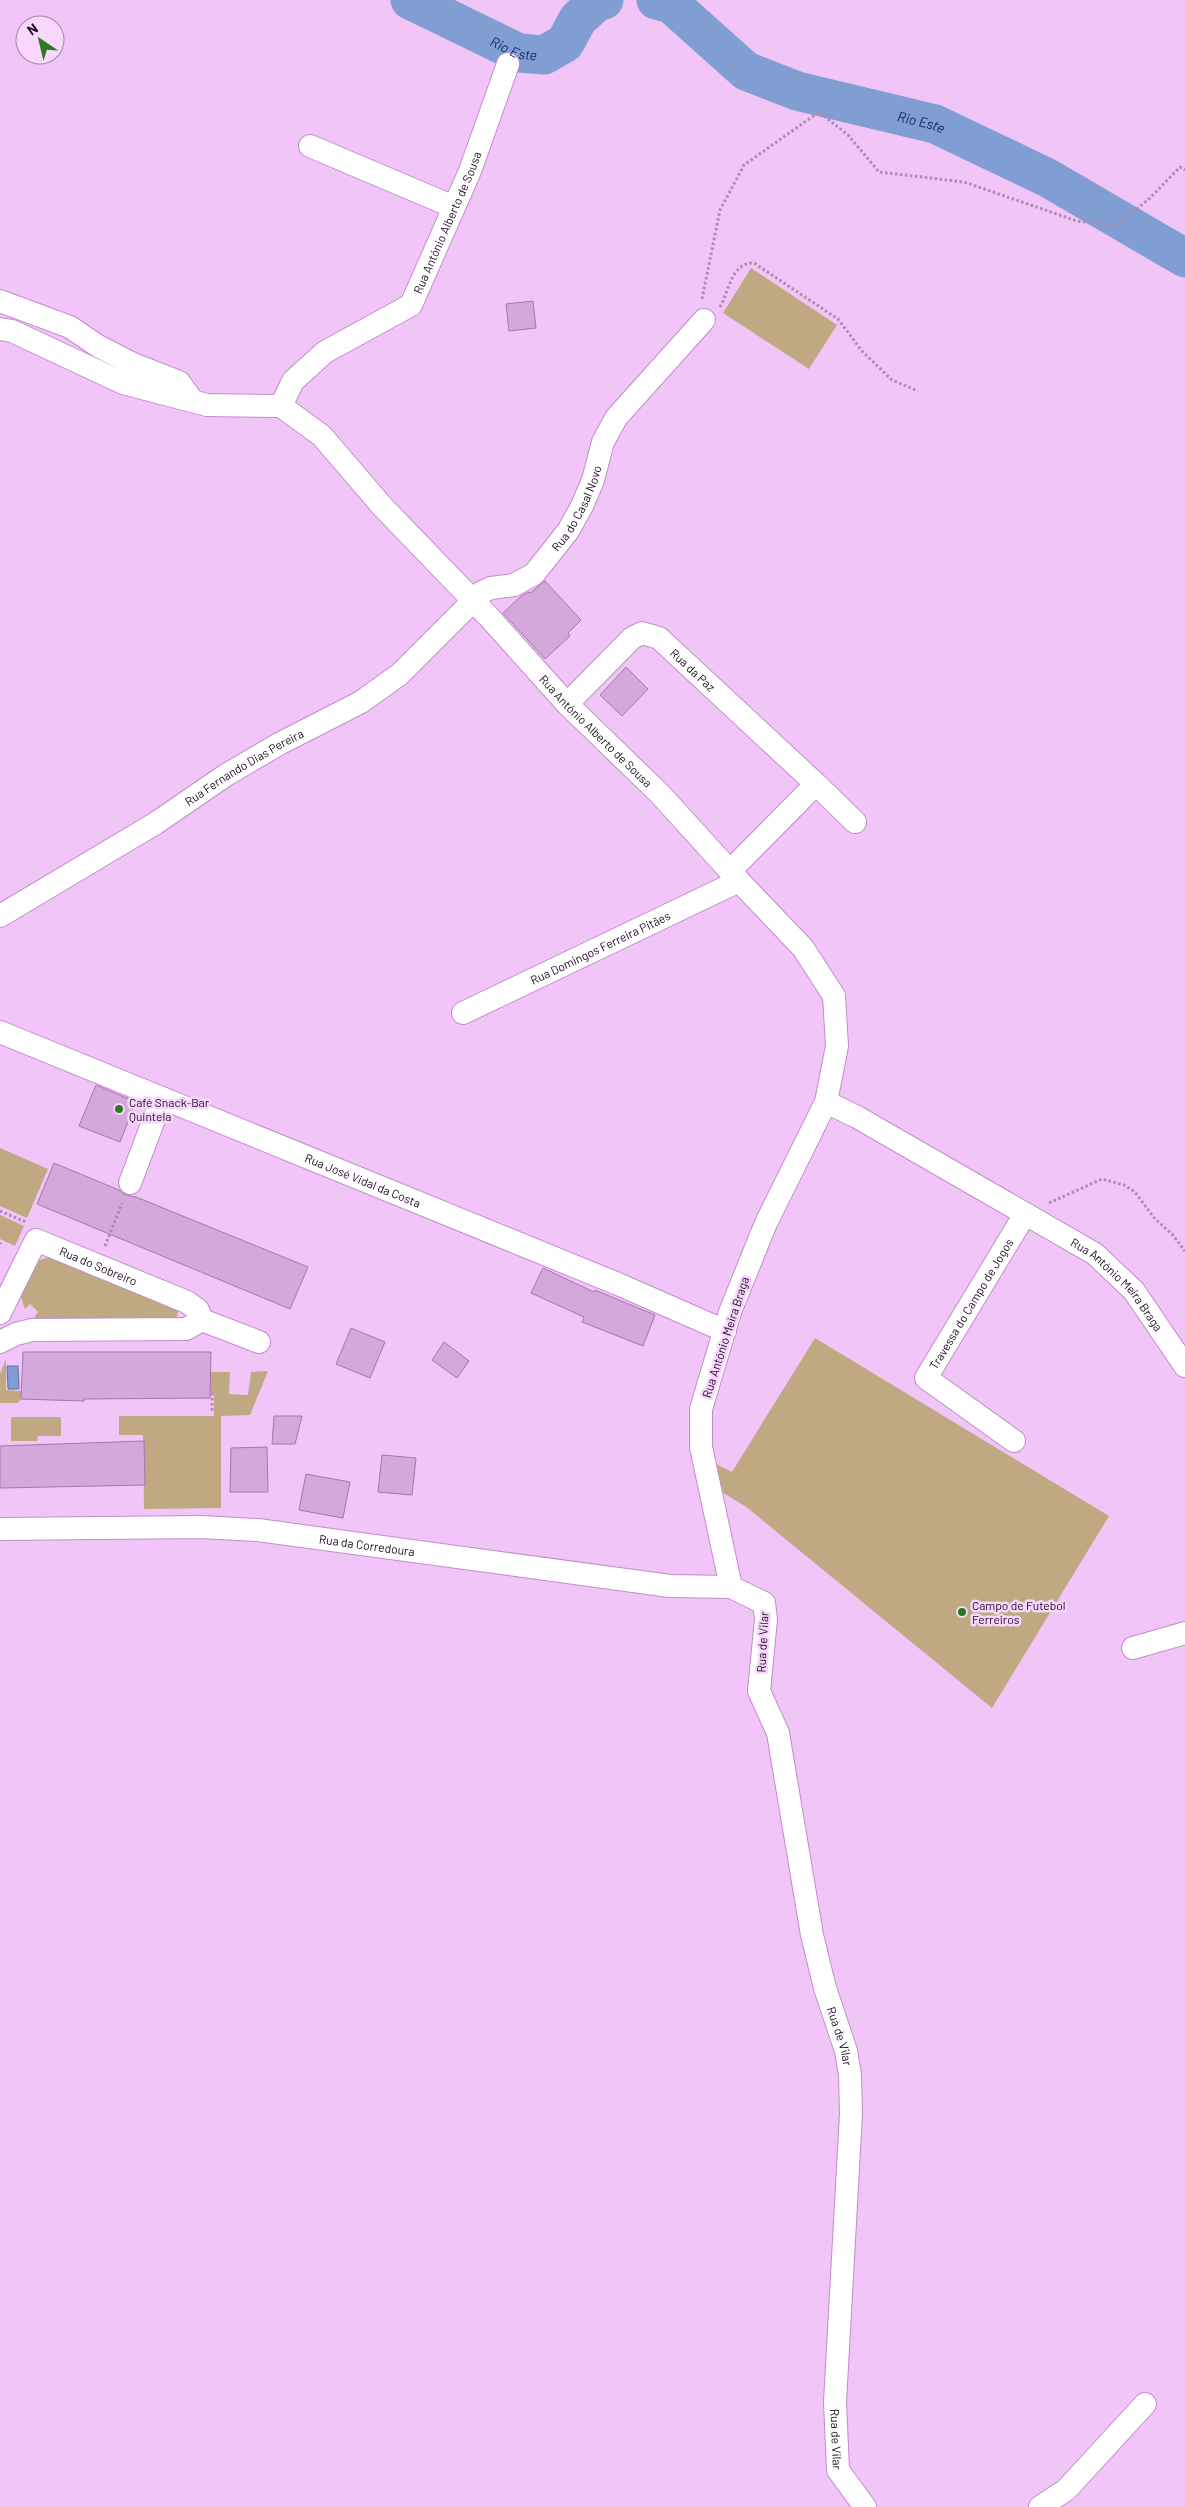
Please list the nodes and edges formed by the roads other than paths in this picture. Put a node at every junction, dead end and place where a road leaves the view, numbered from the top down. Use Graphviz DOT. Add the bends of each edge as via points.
graph roads {
  1 [pos="508,64"];
  2 [pos="310,146"];
  3 [pos="454,207"];
  4 [pos="0,301"];
  5 [pos="700,324"];
  6 [pos="0,329"];
  7 [pos="192,401"];
  8 [pos="282,406"];
  9 [pos="473,599"];
  10 [pos="567,704"];
  11 [pos="816,784"];
  12 [pos="855,822"];
  13 [pos="734,876"];
  14 [pos="0,916"];
  15 [pos="463,1014"];
  16 [pos="0,1032"];
  17 [pos="827,1096"];
  18 [pos="162,1098"];
  19 [pos="127,1189"];
  20 [pos="1025,1214"];
  21 [pos="14,1287"];
  22 [pos="0,1313"];
  23 [pos="202,1320"];
  24 [pos="32,1330"];
  25 [pos="725,1331"];
  26 [pos="0,1342"];
  27 [pos="258,1342"];
  28 [pos="1185,1366"];
  29 [pos="1014,1441"];
  30 [pos="0,1529"];
  31 [pos="730,1587"];
  32 [pos="1185,1633"];
  33 [pos="1133,1648"];
  34 [pos="1145,2404"];
  35 [pos="865,2507"];
  36 [pos="1040,2507"];
  1 -- 3 [label="street, Rua António Alberto de Sousa" via="470,172"];
  2 -- 3 [label="street"];
  3 -- 8 [label="street, Rua António Alberto de Sousa" via="411,305 325,352 292,381"];
  4 -- 7 [label="street" via="70,327 133,364 179,382"];
  5 -- 9 [label="street, Rua do Casal Novo" via="616,418 603,442 582,506 534,574 514,585 491,588"];
  6 -- 7 [label="street" via="12,331 122,383"];
  7 -- 8 [label="street" via="207,405"];
  8 -- 9 [label="street, Rua António Alberto de Sousa" via="322,436 381,505"];
  9 -- 10 [label="street, Rua António Alberto de Sousa"];
  9 -- 14 [label="street, Rua Fernando Dias Pereira" via="400,674 361,702 226,775 142,832"];
  10 -- 11 [label="street, Rua da Paz" via="632,638 642,632 650,633"];
  10 -- 13 [label="street, Rua António Alberto de Sousa" via="660,794"];
  11 -- 12 [label="street, Rua da Paz"];
  11 -- 13 [label="street"];
  13 -- 15 [label="street, Rua Domingos Ferreira Pitães"];
  13 -- 17 [label="street, Rua António Alberto de Sousa" via="803,948 834,996 836,1046"];
  16 -- 18 [label="street, Rua José Vidal da Costa"];
  17 -- 20 [label="street, Rua António Meira Braga" via="856,1117"];
  17 -- 25 [label="street, Rua António Meira Braga" via="766,1223"];
  18 -- 19 [label="street"];
  18 -- 25 [label="street, Rua José Vidal da Costa" via="618,1284"];
  20 -- 28 [label="street, Rua António Meira Braga" via="1095,1254 1134,1291"];
  20 -- 29 [label="street, Travessa do Campo de Jogos" via="926,1378"];
  21 -- 22 [label="street, Rua do Sobreiro"];
  21 -- 23 [label="street, Rua do Sobreiro" via="36,1240 187,1302 198,1310"];
  21 -- 24 [label="street" via="14,1305"];
  23 -- 24 [label="street" via="186,1329"];
  23 -- 27 [label="street, Rua do Sobreiro"];
  24 -- 26 [label="street"];
  25 -- 31 [label="street, Rua António Meira Braga" via="701,1409 701,1447"];
  30 -- 31 [label="street, Rua da Corredoura" via="201,1527 258,1530 670,1586"];
  31 -- 35 [label="street, Rua de Vilar" via="764,1603 766,1619 759,1691 778,1733 812,1935 850,2075 851,2114 835,2402 838,2470"];
  32 -- 33 [label="street"];
  34 -- 36 [label="street" via="1066,2490"];
}
